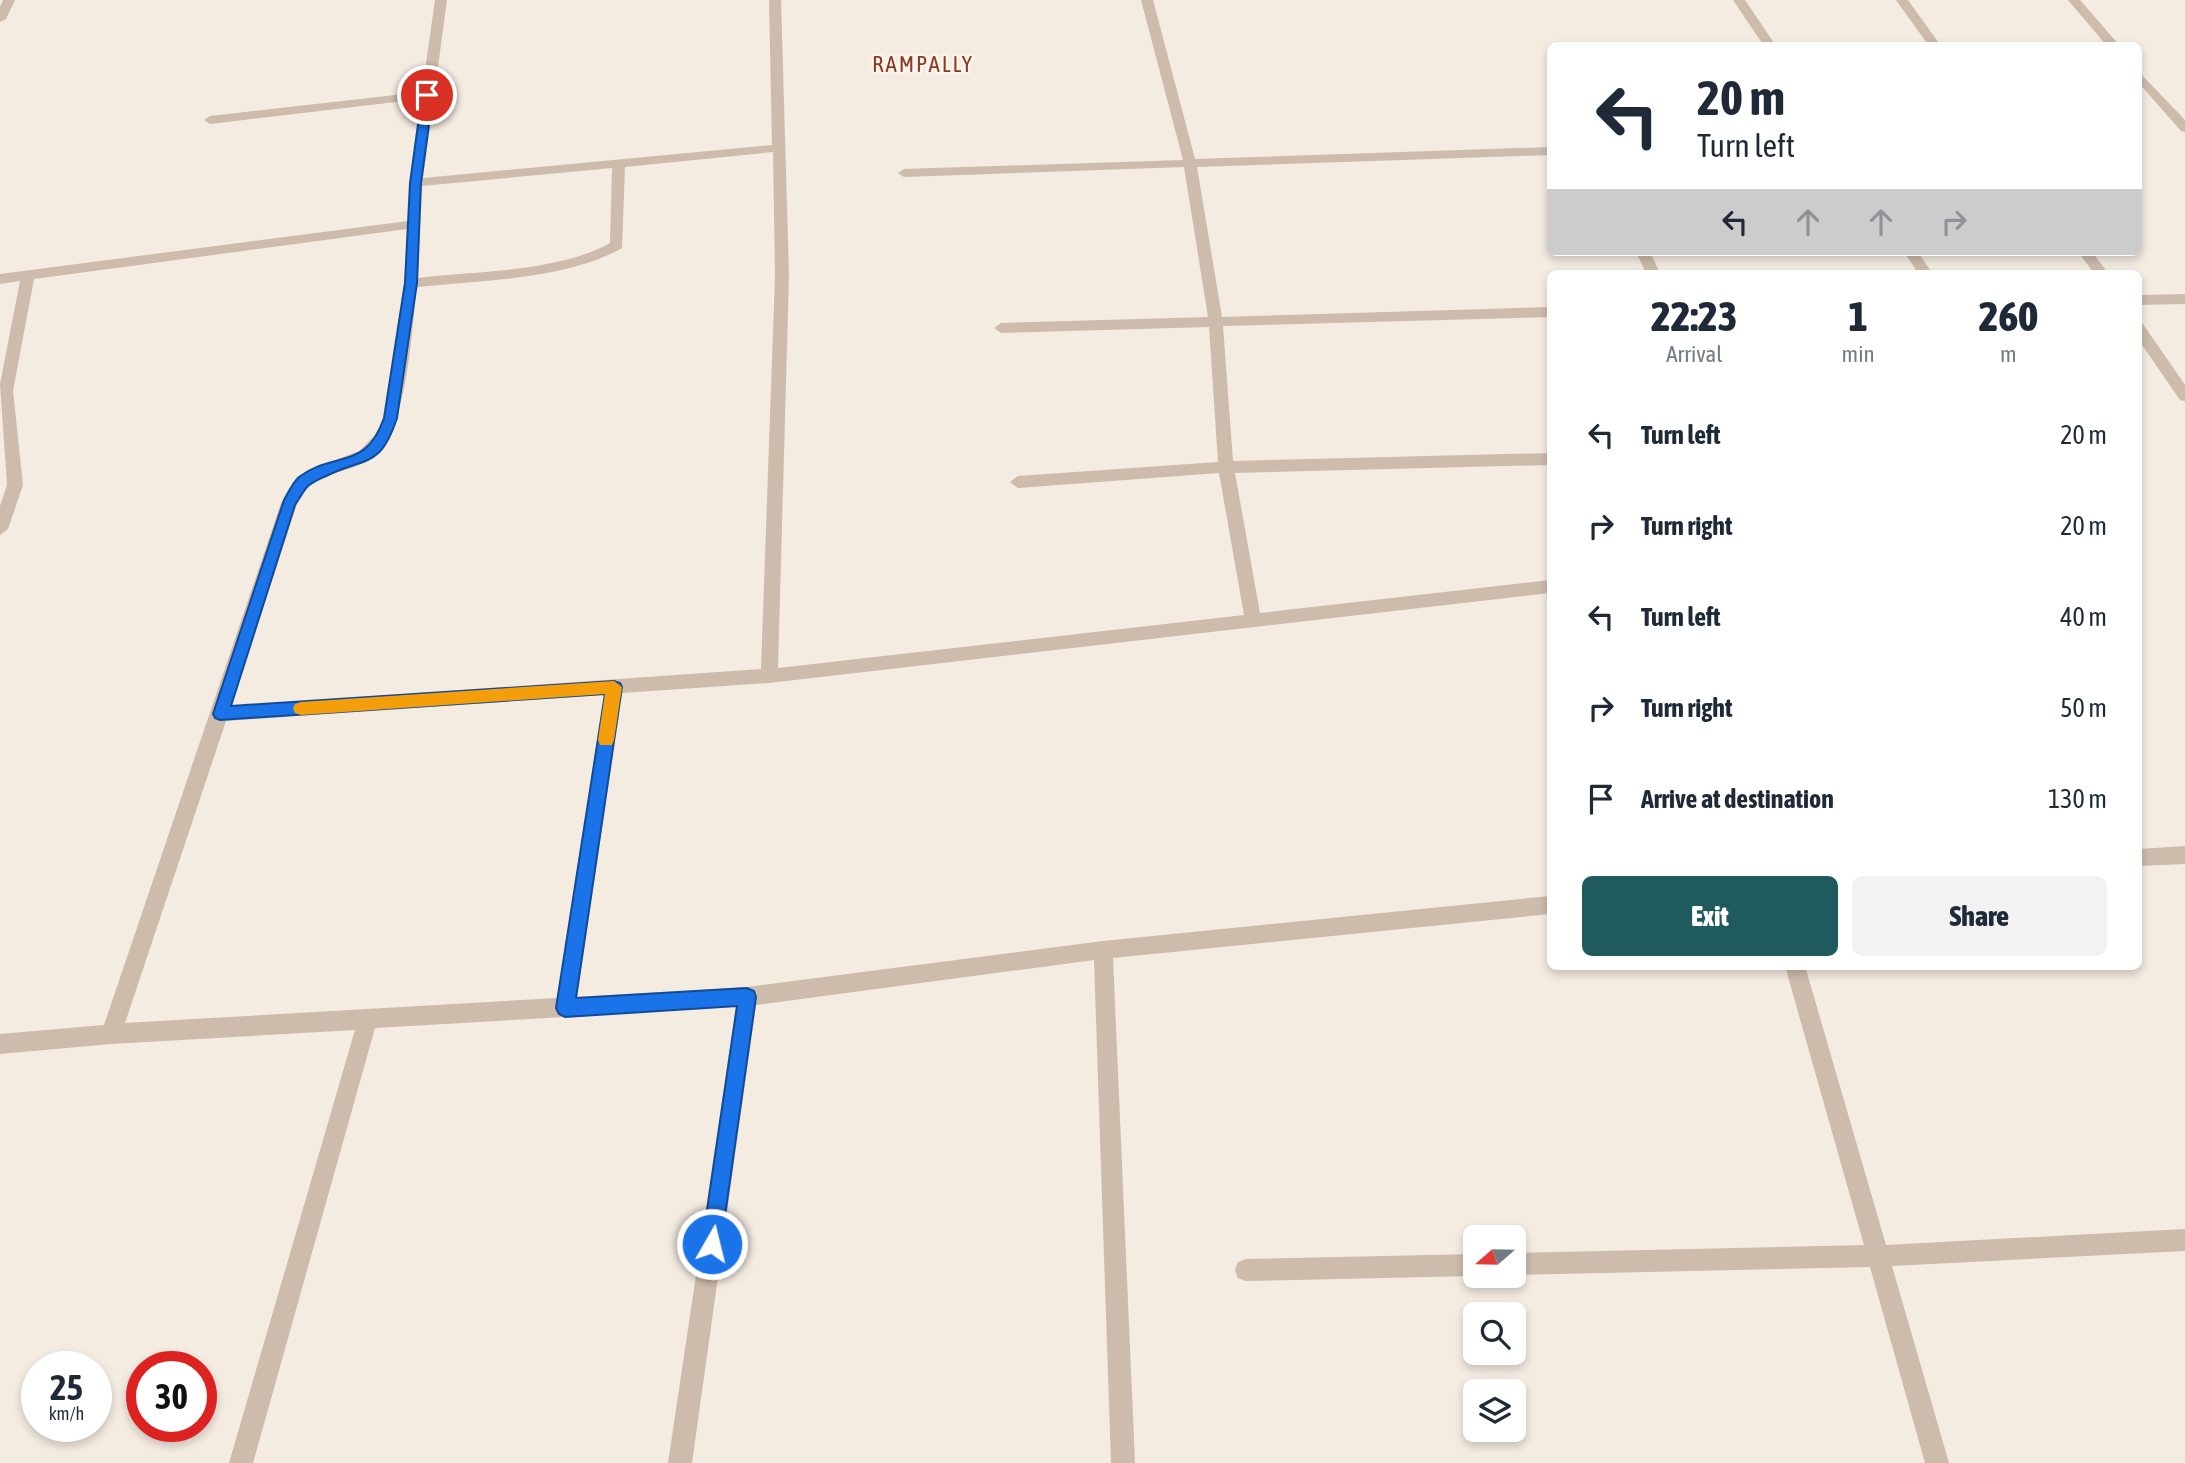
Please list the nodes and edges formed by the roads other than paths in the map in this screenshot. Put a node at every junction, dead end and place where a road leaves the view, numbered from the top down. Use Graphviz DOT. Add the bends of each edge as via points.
graph roads {
  1 [pos="9,0"];
  2 [pos="441,0"];
  3 [pos="775,0"];
  4 [pos="1147,0"];
  5 [pos="1739,0"];
  6 [pos="1902,0"];
  7 [pos="2074,0"];
  8 [pos="0,19"];
  9 [pos="1767,42"];
  10 [pos="1932,42"];
  11 [pos="2110,42"];
  12 [pos="2142,79"];
  13 [pos="427,95"];
  14 [pos="210,120"];
  15 [pos="2185,128"];
  16 [pos="778,148"];
  17 [pos="1547,151"];
  18 [pos="619,162"];
  19 [pos="1190,163"];
  20 [pos="904,173"];
  21 [pos="416,183"];
  22 [pos="414,224"];
  23 [pos="2088,256"];
  24 [pos="2099,270"];
  25 [pos="28,275"];
  26 [pos="0,279"];
  27 [pos="411,283"];
  28 [pos="2185,299"];
  29 [pos="2142,300"];
  30 [pos="1547,312"];
  31 [pos="1216,322"];
  32 [pos="1001,328"];
  33 [pos="2142,333"];
  34 [pos="2185,396"];
  35 [pos="1547,458"];
  36 [pos="1226,467"];
  37 [pos="1018,482"];
  38 [pos="0,529"];
  39 [pos="1547,587"];
  40 [pos="1253,621"];
  41 [pos="769,676"];
  42 [pos="614,687"];
  43 [pos="220,714"];
  44 [pos="2185,855"];
  45 [pos="2142,858"];
  46 [pos="1547,905"];
  47 [pos="1103,950"];
  48 [pos="1795,970"];
  49 [pos="747,997"];
  50 [pos="565,1008"];
  51 [pos="368,1019"];
  52 [pos="111,1034"];
  53 [pos="0,1044"];
  54 [pos="2185,1240"];
  55 [pos="1878,1256"];
  56 [pos="1526,1264"];
  57 [pos="1463,1265"];
  58 [pos="1246,1270"];
  59 [pos="240,1463"];
  60 [pos="680,1463"];
  61 [pos="1123,1463"];
  62 [pos="1937,1463"];
  1 -- 8 [label="street"];
  2 -- 13 [label="street"];
  3 -- 16 [label="street"];
  4 -- 19 [label="street"];
  5 -- 9 [label="street"];
  6 -- 10 [label="street"];
  7 -- 11 [label="street"];
  12 -- 15 [label="street"];
  13 -- 14 [label="street"];
  13 -- 21 [label="street"];
  16 -- 18 [label="street"];
  16 -- 41 [label="street" via="782,275"];
  17 -- 19 [label="street"];
  18 -- 21 [label="street"];
  18 -- 27 [label="street" via="617,245 607,253 580,261"];
  19 -- 20 [label="street"];
  19 -- 31 [label="street"];
  21 -- 22 [label="street"];
  22 -- 25 [label="street"];
  22 -- 27 [label="street"];
  23 -- 24 [label="street"];
  25 -- 26 [label="street"];
  25 -- 38 [label="street" via="6,391 15,485"];
  27 -- 43 [label="street" via="396,394 384,436 361,459 303,482 289,503"];
  28 -- 29 [label="street"];
  30 -- 31 [label="street"];
  31 -- 32 [label="street"];
  31 -- 36 [label="street"];
  33 -- 34 [label="street"];
  35 -- 36 [label="street"];
  36 -- 37 [label="street"];
  36 -- 40 [label="street"];
  39 -- 40 [label="street"];
  40 -- 41 [label="street"];
  41 -- 42 [label="street"];
  42 -- 43 [label="street"];
  42 -- 50 [label="street"];
  43 -- 52 [label="street"];
  44 -- 45 [label="street"];
  46 -- 47 [label="street"];
  47 -- 49 [label="street"];
  47 -- 61 [label="street"];
  48 -- 55 [label="street"];
  49 -- 50 [label="street"];
  49 -- 60 [label="street"];
  50 -- 51 [label="street"];
  51 -- 52 [label="street"];
  51 -- 59 [label="street"];
  52 -- 53 [label="street"];
  54 -- 55 [label="street"];
  55 -- 56 [label="street"];
  55 -- 62 [label="street"];
  57 -- 58 [label="street"];
}
